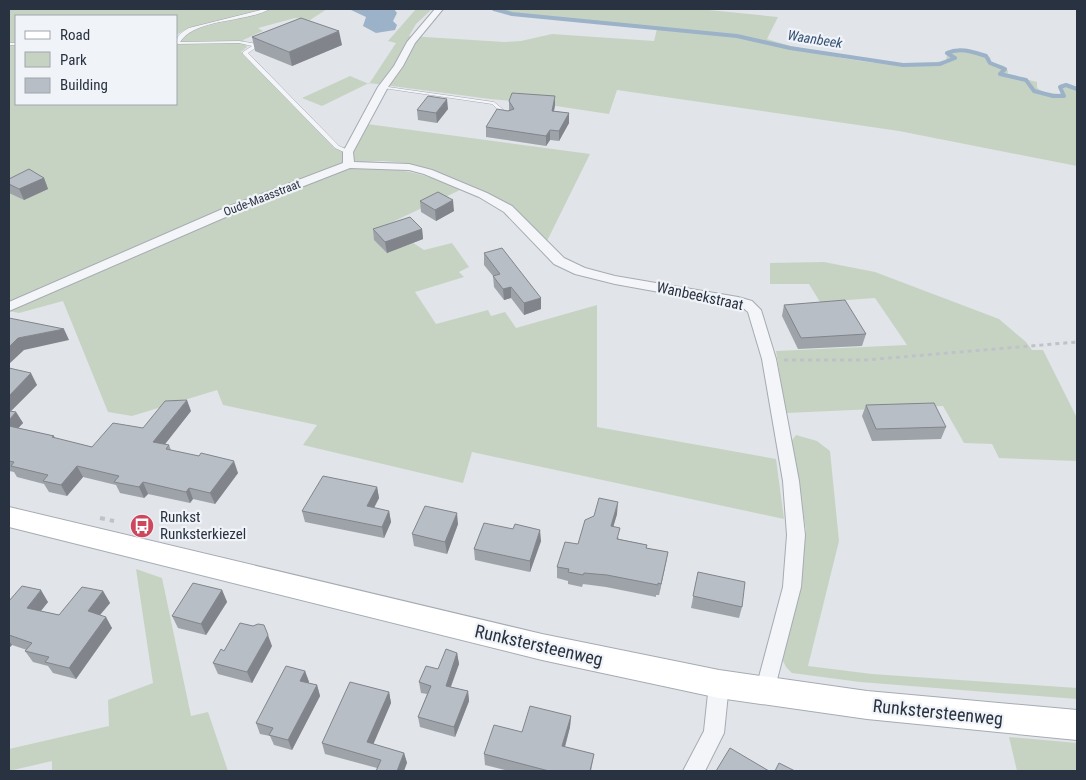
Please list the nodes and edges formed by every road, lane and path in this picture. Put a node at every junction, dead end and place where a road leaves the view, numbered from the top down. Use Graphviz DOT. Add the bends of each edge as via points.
graph roads {
  1 [pos="268,9"];
  2 [pos="439,9"];
  3 [pos="178,40"];
  4 [pos="178,43"];
  5 [pos="383,87"];
  6 [pos="510,118"];
  7 [pos="348,158"];
  8 [pos="9,307"];
  9 [pos="1077,342"];
  10 [pos="769,359"];
  11 [pos="9,517"];
  12 [pos="719,684"];
  13 [pos="765,692"];
  14 [pos="1077,725"];
  15 [pos="694,771"];
  1 -- 3 [label="lane" via="199,27 184,33"];
  2 -- 5 [label="street" via="410,42"];
  4 -- 7 [label="lane" via="239,42 256,45 245,53"];
  5 -- 6 [label="lane" via="494,103"];
  5 -- 7 [label="street"];
  7 -- 8 [label="street, Oude-Maasstraat"];
  7 -- 10 [label="street, Wanbeekstraat" via="428,172 483,195 508,209 559,261 580,271 748,304 754,310"];
  9 -- 10 [label="path" via="866,360"];
  10 -- 13 [label="street, Wanbeekstraat" via="796,535 792,588"];
  11 -- 12 [label="street, Runkstersteenweg" via="542,647"];
  12 -- 13 [label="street, Runkstersteenweg"];
  12 -- 15 [label="street" via="714,733"];
  13 -- 14 [label="street, Runkstersteenweg"];
}
